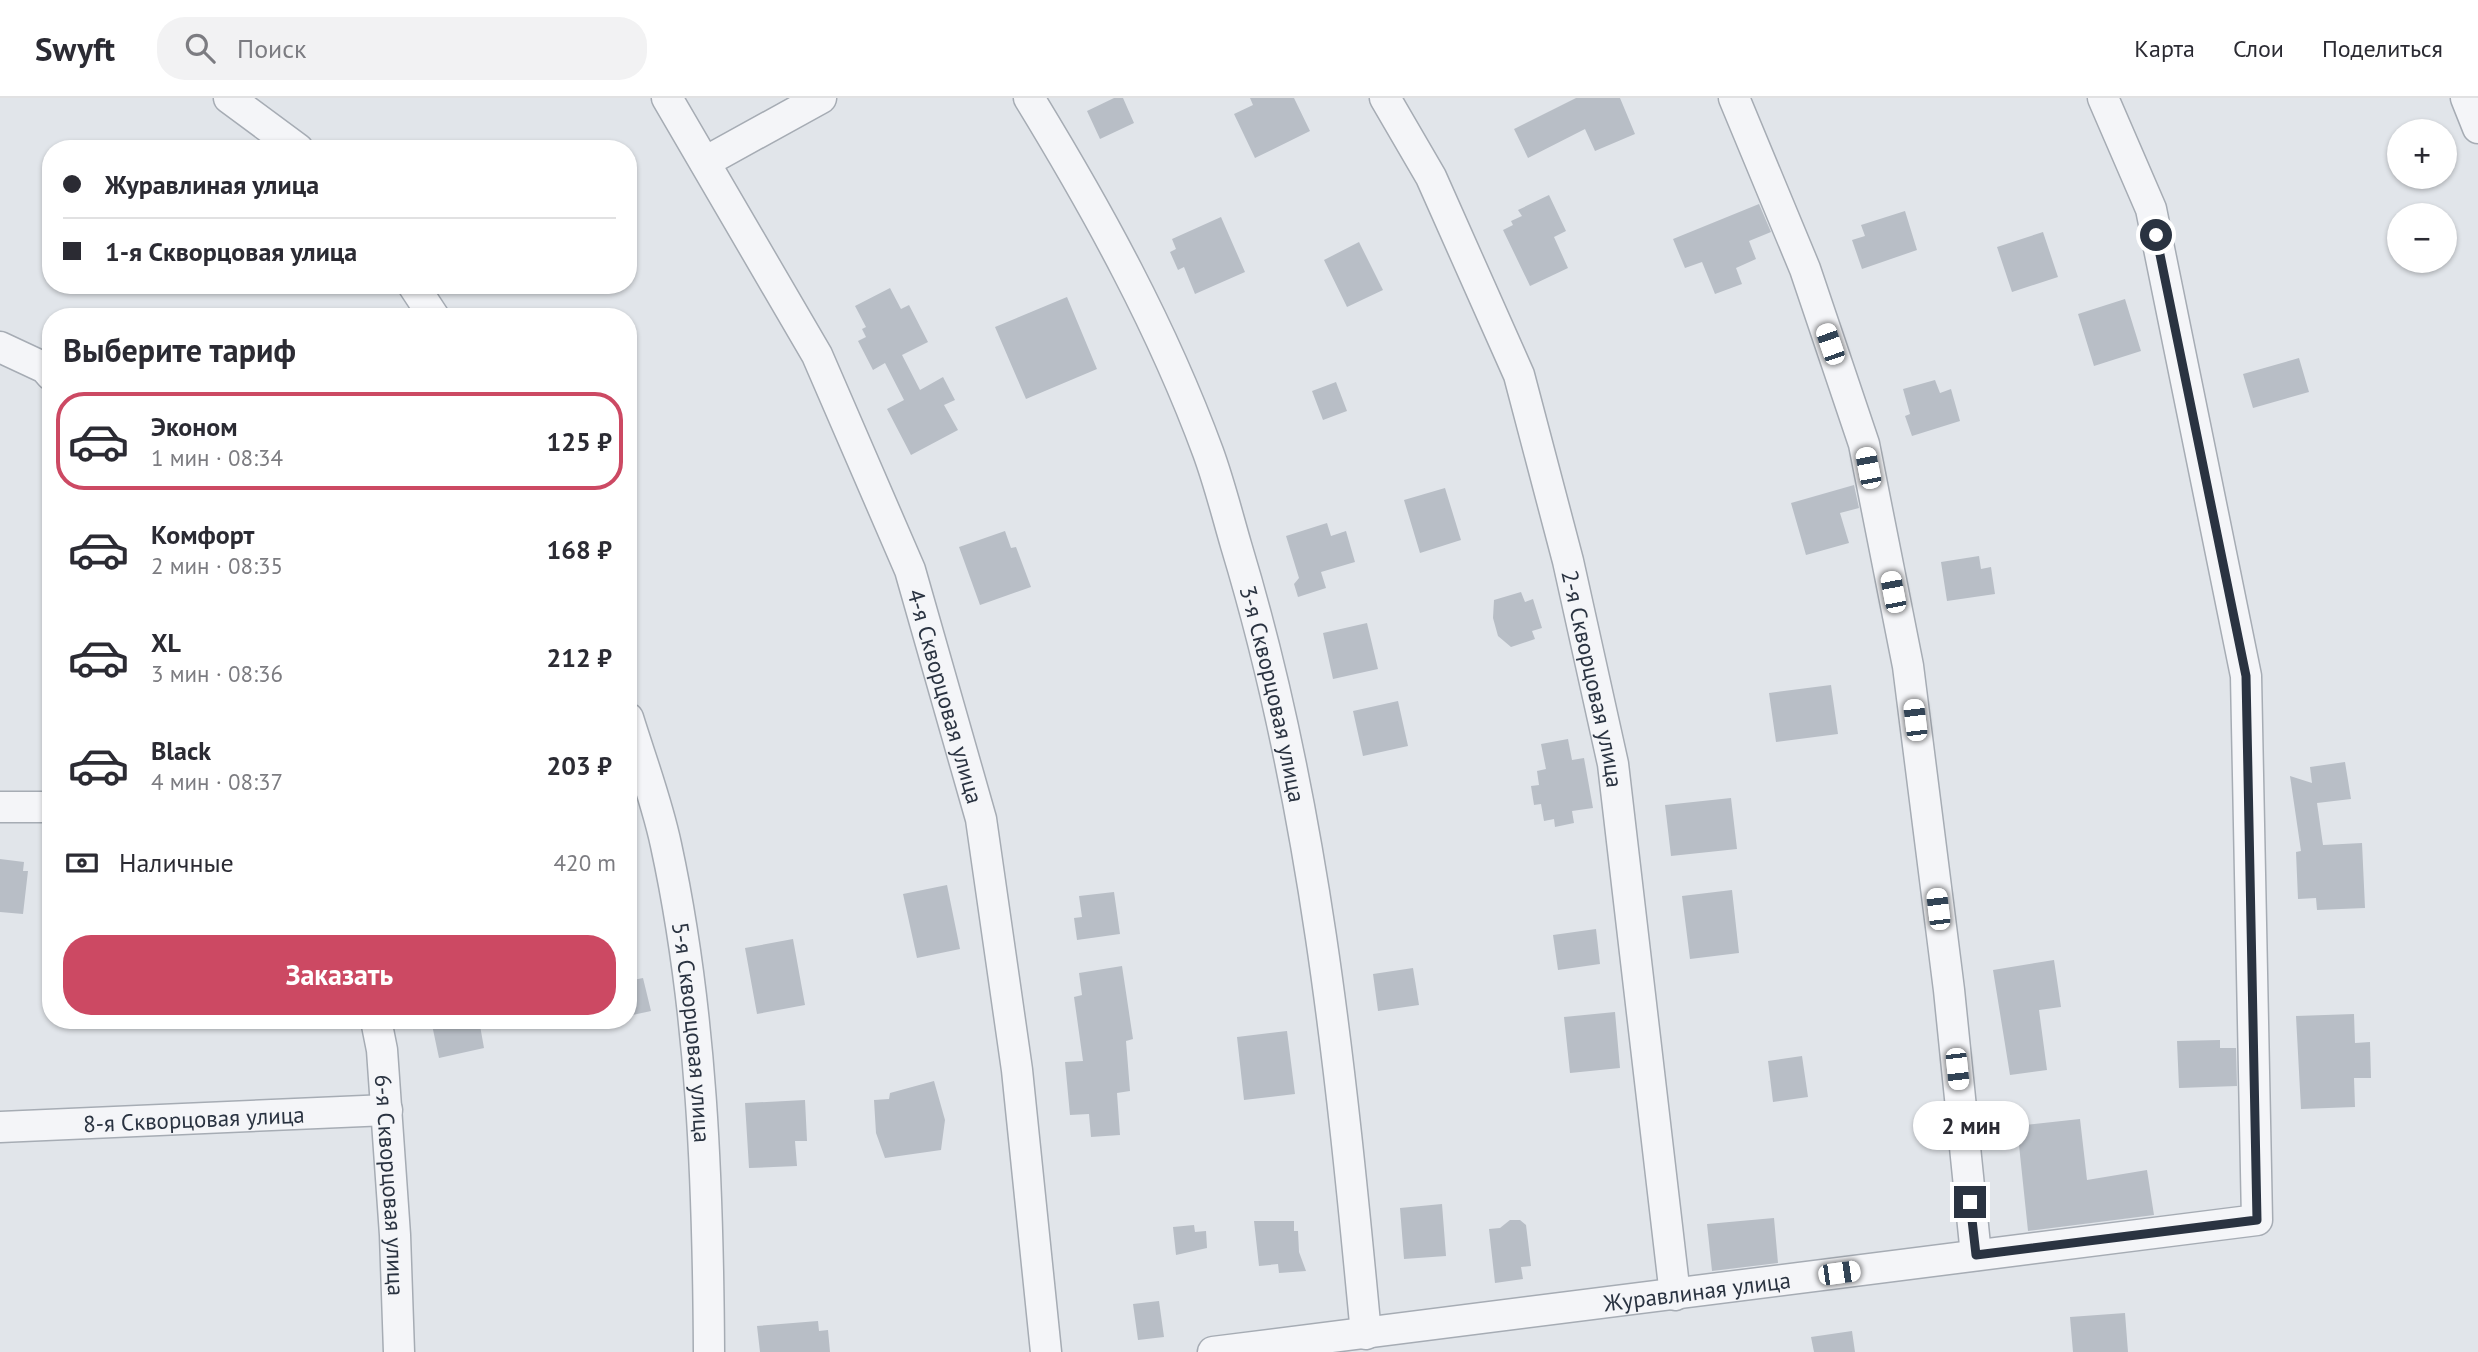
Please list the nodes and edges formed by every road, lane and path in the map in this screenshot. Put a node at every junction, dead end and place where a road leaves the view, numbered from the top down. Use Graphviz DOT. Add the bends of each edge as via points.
graph roads {
  1 [pos="229,98"];
  2 [pos="667,98"];
  3 [pos="821,98"];
  4 [pos="1029,98"];
  5 [pos="1385,98"];
  6 [pos="1734,98"];
  7 [pos="2103,98"];
  8 [pos="2466,98"];
  9 [pos="2478,128"];
  10 [pos="286,140"];
  11 [pos="705,162"];
  12 [pos="0,347"];
  13 [pos="42,367"];
  14 [pos="637,748"];
  15 [pos="0,807"];
  16 [pos="42,807"];
  17 [pos="378,1029"];
  18 [pos="387,1110"];
  19 [pos="0,1127"];
  20 [pos="1976,1255"];
  21 [pos="1675,1295"];
  22 [pos="1366,1335"];
  23 [pos="399,1352"];
  24 [pos="709,1352"];
  25 [pos="1046,1352"];
  26 [pos="1213,1352"];
  1 -- 10 [label="street"];
  2 -- 11 [label="street, 4-я Скворцовая улица"];
  3 -- 11 [label="street"];
  4 -- 22 [label="street, 3-я Скворцовая улица" via="1130,270 1208,452 1265,640 1311,860 1345,1104"];
  5 -- 21 [label="street, 2-я Скворцовая улица" via="1430,177 1518,374 1568,561 1613,764"];
  6 -- 20 [label="street" via="1805,269 1864,444 1908,666"];
  7 -- 20 [label="street, Журавлиная улица" via="2151,209 2246,676 2257,1220"];
  8 -- 9 [label="street"];
  11 -- 25 [label="street, 4-я Скворцовая улица" via="817,355 910,570 981,819 1017,1070"];
  12 -- 13 [label="street"];
  14 -- 24 [label="street, 5-я Скворцовая улица" via="666,844 695,1020"];
  15 -- 16 [label="street"];
  17 -- 18 [label="street, 6-я Скворцовая улица"];
  18 -- 19 [label="street, 8-я Скворцовая улица"];
  18 -- 23 [label="street, 6-я Скворцовая улица"];
  20 -- 21 [label="street, Журавлиная улица"];
  21 -- 22 [label="street, Журавлиная улица"];
  22 -- 26 [label="street, Журавлиная улица"];
}
